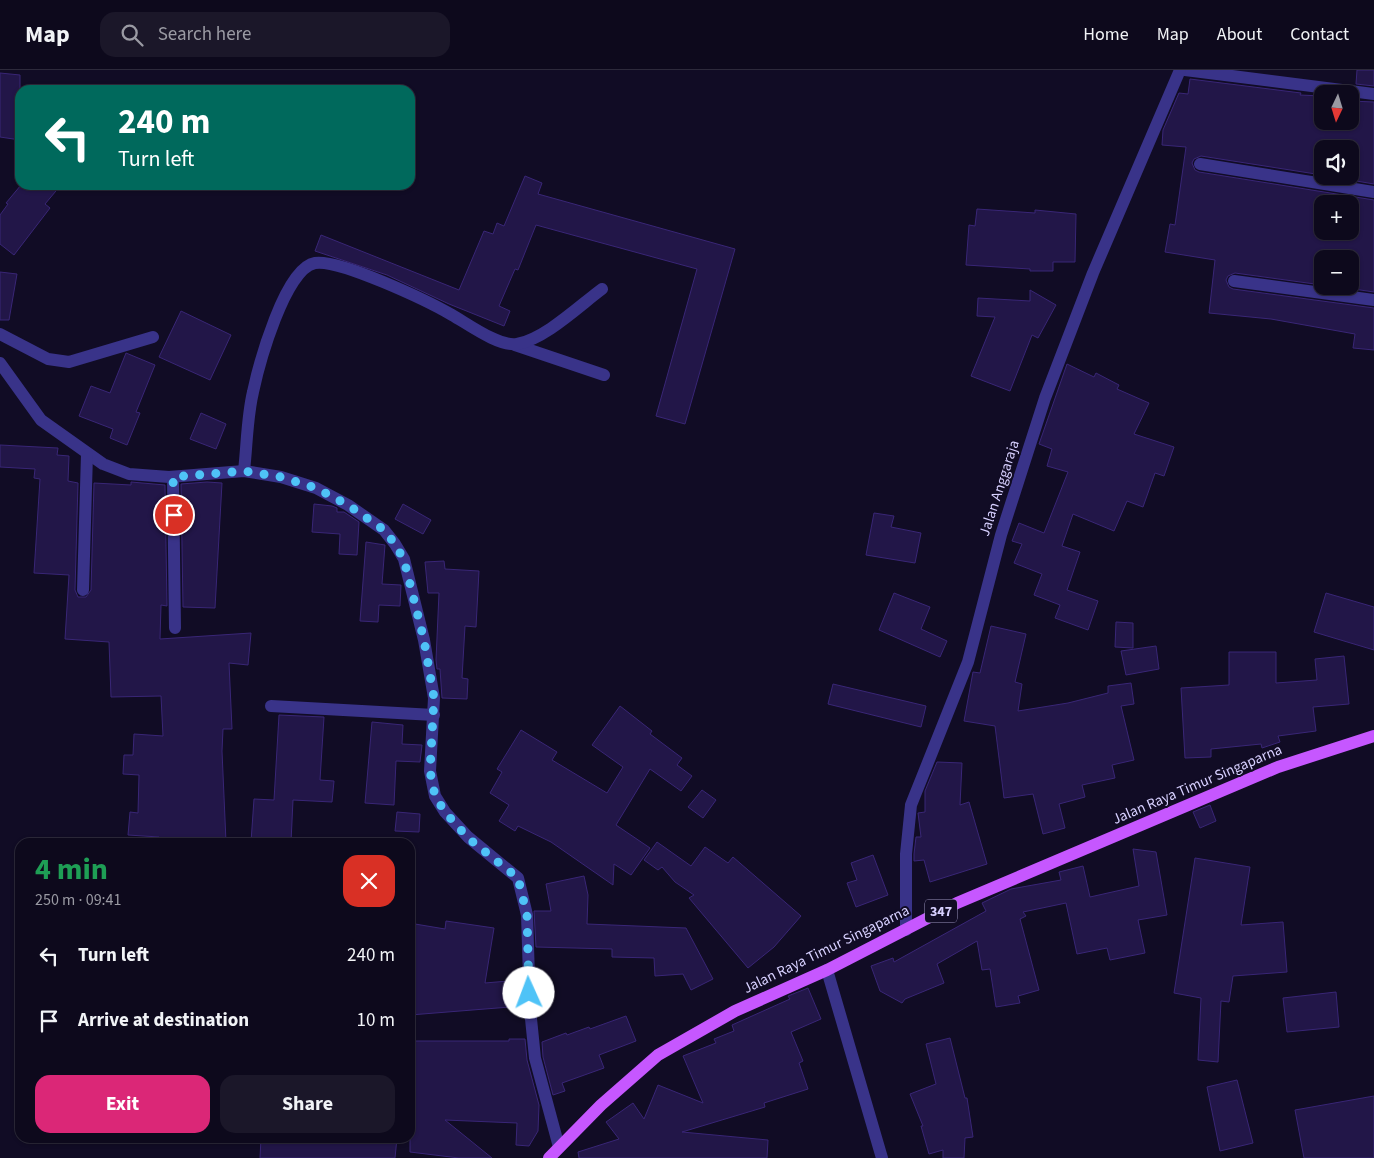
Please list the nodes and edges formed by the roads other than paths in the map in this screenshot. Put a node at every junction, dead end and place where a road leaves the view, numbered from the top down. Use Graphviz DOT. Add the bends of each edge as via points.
graph roads {
  1 [pos="1180,70"];
  2 [pos="1185,70"];
  3 [pos="1374,94"];
  4 [pos="1200,164"];
  5 [pos="1374,192"];
  6 [pos="1234,281"];
  7 [pos="602,288"];
  8 [pos="1374,300"];
  9 [pos="0,334"];
  10 [pos="153,337"];
  11 [pos="516,345"];
  12 [pos="0,363"];
  13 [pos="604,375"];
  14 [pos="88,454"];
  15 [pos="244,471"];
  16 [pos="173,477"];
  17 [pos="83,590"];
  18 [pos="175,628"];
  19 [pos="271,706"];
  20 [pos="434,715"];
  21 [pos="1374,736"];
  22 [pos="906,930"];
  23 [pos="827,970"];
  24 [pos="559,1147"];
  25 [pos="549,1158"];
  26 [pos="882,1158"];
  1 -- 22 [label="street, Jalan Anggaraja" via="1093,273 1045,398 1001,535 968,662 911,805 906,854"];
  2 -- 3 [label="street"];
  4 -- 5 [label="street"];
  6 -- 8 [label="street"];
  7 -- 11 [label="street" via="542,334"];
  9 -- 10 [label="street" via="48,359 69,362"];
  11 -- 13 [label="street"];
  11 -- 15 [label="street" via="494,339 432,304 343,267 325,263 308,265 298,272 280,303 252,393"];
  12 -- 14 [label="street" via="41,420"];
  14 -- 16 [label="street" via="129,474"];
  14 -- 17 [label="street"];
  15 -- 16 [label="street"];
  15 -- 20 [label="street" via="281,477 316,488 384,530 404,560 424,640"];
  16 -- 18 [label="street"];
  19 -- 20 [label="street"];
  20 -- 24 [label="street" via="430,771 435,796 468,838 518,878 527,915 535,1058"];
  21 -- 22 [label="main road, Jalan Raya Timur Singaparna / 347" via="1278,767 957,903"];
  22 -- 23 [label="main road, Jalan Raya Timur Singaparna / 347"];
  23 -- 24 [label="main road, Jalan Raya Timur Singaparna / 347" via="735,1011 658,1055"];
  23 -- 26 [label="street"];
  24 -- 25 [label="main road, Jalan Raya Timur Singaparna / 347"];
}
